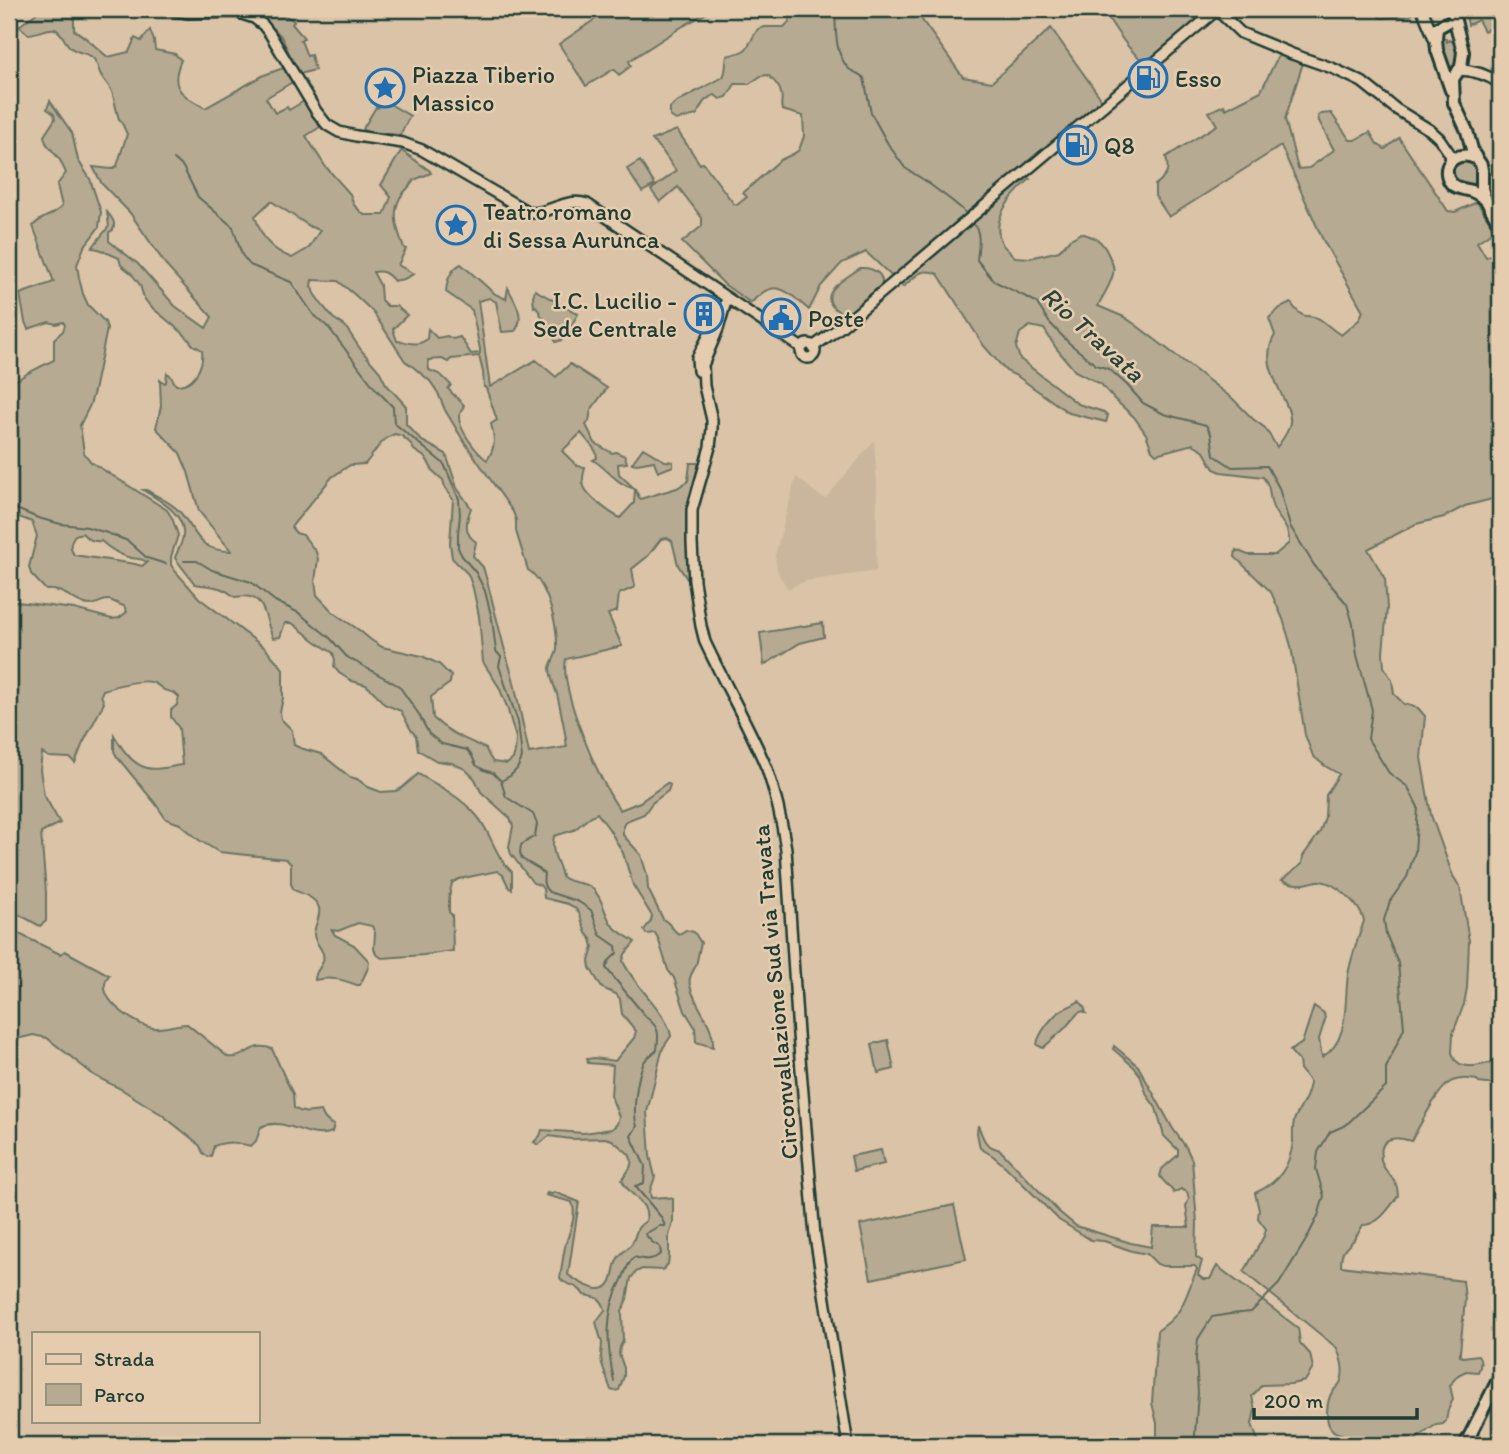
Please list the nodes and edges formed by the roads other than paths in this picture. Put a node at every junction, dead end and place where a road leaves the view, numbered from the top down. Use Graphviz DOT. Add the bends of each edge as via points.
graph roads {
  1 [pos="167,9"];
  2 [pos="1220,9"];
  3 [pos="1422,9"];
  4 [pos="1450,9"];
  5 [pos="1427,22"];
  6 [pos="1443,24"];
  7 [pos="1456,30"];
  8 [pos="1436,43"];
  9 [pos="1463,52"];
  10 [pos="1443,65"];
  11 [pos="1457,70"];
  12 [pos="1473,71"];
  13 [pos="1500,83"];
  14 [pos="1453,96"];
  15 [pos="1469,142"];
  16 [pos="1457,157"];
  17 [pos="1475,158"];
  18 [pos="1481,177"];
  19 [pos="1465,190"];
  20 [pos="1486,200"];
  21 [pos="1500,225"];
  22 [pos="727,298"];
  23 [pos="1500,1376"];
  24 [pos="848,1445"];
  25 [pos="1465,1445"];
  1 -- 22 [label="street" via="250,16 270,34 321,119 332,129 411,145 530,213 583,202"];
  2 -- 16 [label="street" via="1241,33 1362,82 1430,130"];
  2 -- 22 [label="street" via="813,347 814,355 803,355 802,348"];
  3 -- 5 [label="street"];
  4 -- 6 [label="main road"];
  4 -- 7 [label="main road"];
  5 -- 6 [label="street"];
  5 -- 8 [label="street"];
  6 -- 7 [label="main road"];
  6 -- 8 [label="main road"];
  7 -- 9 [label="main road"];
  8 -- 10 [label="main road"];
  9 -- 11 [label="main road"];
  9 -- 12 [label="street"];
  10 -- 11 [label="main road" via="1450,72"];
  10 -- 14 [label="main road"];
  11 -- 12 [label="street"];
  11 -- 14 [label="main road" via="1452,79"];
  12 -- 13 [label="street"];
  14 -- 15 [label="main road"];
  15 -- 16 [label="main road"];
  15 -- 17 [label="main road"];
  16 -- 17 [label="main road"];
  16 -- 19 [label="main road" via="1448,166 1448,177 1455,187"];
  17 -- 18 [label="main road" via="1481,164"];
  18 -- 19 [label="main road" via="1476,186"];
  18 -- 20 [label="main road"];
  19 -- 20 [label="main road"];
  20 -- 21 [label="main road"];
  22 -- 24 [label="street, Circonvallazione Sud via Travata" via="697,358 712,420 710,447 692,510 697,601 705,642 768,772 782,826 814,1224"];
  23 -- 25 [label="main road"];
}
